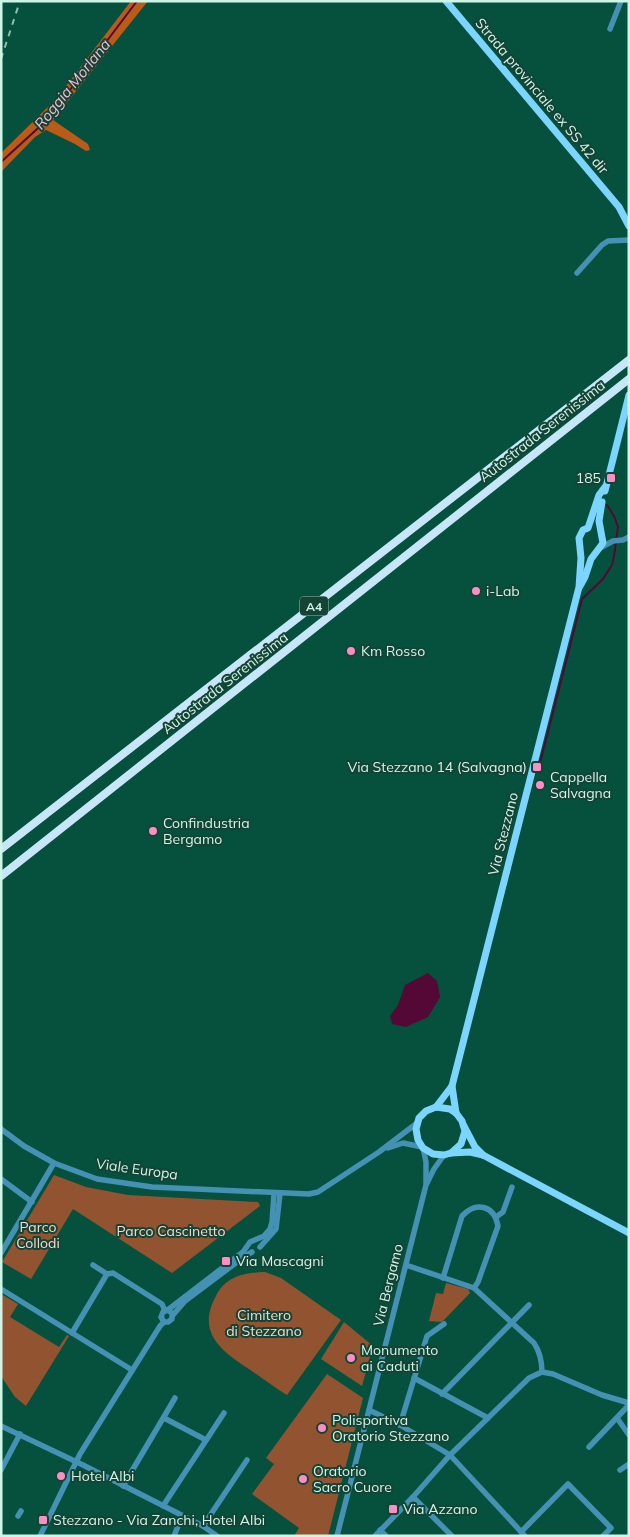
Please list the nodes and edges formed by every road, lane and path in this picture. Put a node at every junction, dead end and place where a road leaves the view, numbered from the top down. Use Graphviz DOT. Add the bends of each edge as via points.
graph roads {
  1 [pos="446,1"];
  2 [pos="621,1"];
  3 [pos="610,29"];
  4 [pos="619,207"];
  5 [pos="629,213"];
  6 [pos="629,226"];
  7 [pos="629,240"];
  8 [pos="578,273"];
  9 [pos="627,361"];
  10 [pos="629,378"];
  11 [pos="629,395"];
  12 [pos="605,487"];
  13 [pos="588,528"];
  14 [pos="601,533"];
  15 [pos="629,537"];
  16 [pos="614,540"];
  17 [pos="579,542"];
  18 [pos="600,548"];
  19 [pos="579,587"];
  20 [pos="1,850"];
  21 [pos="1,876"];
  22 [pos="452,1086"];
  23 [pos="436,1107"];
  24 [pos="456,1113"];
  25 [pos="417,1123"];
  26 [pos="464,1126"];
  27 [pos="1,1129"];
  28 [pos="422,1148"];
  29 [pos="381,1150"];
  30 [pos="447,1154"];
  31 [pos="483,1155"];
  32 [pos="54,1163"];
  33 [pos="1,1179"];
  34 [pos="426,1185"];
  35 [pos="512,1187"];
  36 [pos="277,1194"];
  37 [pos="32,1202"];
  38 [pos="496,1217"];
  39 [pos="629,1233"];
  40 [pos="254,1241"];
  41 [pos="248,1246"];
  42 [pos="260,1247"];
  43 [pos="252,1252"];
  44 [pos="1,1253"];
  45 [pos="406,1264"];
  46 [pos="93,1265"];
  47 [pos="107,1274"];
  48 [pos="443,1278"];
  49 [pos="474,1288"];
  50 [pos="1,1289"];
  51 [pos="529,1305"];
  52 [pos="165,1309"];
  53 [pos="173,1315"];
  54 [pos="164,1322"];
  55 [pos="512,1323"];
  56 [pos="444,1324"];
  57 [pos="72,1333"];
  58 [pos="132,1370"];
  59 [pos="542,1372"];
  60 [pos="414,1378"];
  61 [pos="442,1394"];
  62 [pos="175,1398"];
  63 [pos="628,1403"];
  64 [pos="369,1410"];
  65 [pos="224,1413"];
  66 [pos="164,1418"];
  67 [pos="488,1418"];
  68 [pos="617,1418"];
  69 [pos="400,1425"];
  70 [pos="1,1426"];
  71 [pos="20,1434"];
  72 [pos="629,1435"];
  73 [pos="206,1440"];
  74 [pos="589,1447"];
  75 [pos="450,1455"];
  76 [pos="247,1460"];
  77 [pos="76,1461"];
  78 [pos="629,1464"];
  79 [pos="1,1470"];
  80 [pos="620,1470"];
  81 [pos="123,1486"];
  82 [pos="412,1497"];
  83 [pos="163,1506"];
  84 [pos="182,1516"];
  85 [pos="203,1526"];
  86 [pos="380,1530"];
  87 [pos="523,1534"];
  88 [pos="40,1536"];
  89 [pos="174,1536"];
  90 [pos="216,1536"];
  91 [pos="337,1536"];
  92 [pos="375,1536"];
  93 [pos="386,1536"];
  94 [pos="452,1536"];
  95 [pos="603,1536"];
  1 -- 4 [label="main road, Strada provinciale ex SS 42 dir"];
  2 -- 3 [label="street"];
  4 -- 5 [label="main road, Strada provinciale ex SS 42 dir"];
  4 -- 6 [label="main road, Strada provinciale ex SS 42 dir"];
  7 -- 8 [label="street" via="608,241"];
  9 -- 20 [label="highway, Autostrada Serenissima / A4"];
  10 -- 21 [label="highway, Autostrada Serenissima / A4"];
  11 -- 12 [label="main road, Via Stezzano"];
  12 -- 13 [label="main road, Via Stezzano"];
  12 -- 14 [label="main road, Via Stezzano" via="599,511"];
  13 -- 14 [label="main road" via="595,528"];
  13 -- 17 [label="main road, Via Stezzano" via="580,534"];
  14 -- 16 [label="street"];
  14 -- 18 [label="main road, Via Stezzano"];
  15 -- 16 [label="street"];
  16 -- 18 [label="street"];
  17 -- 18 [label="main road" via="589,552"];
  17 -- 19 [label="main road, Via Stezzano"];
  18 -- 19 [label="main road, Via Stezzano" via="591,559"];
  19 -- 22 [label="main road, Via Stezzano"];
  22 -- 23 [label="main road, Via Stezzano"];
  22 -- 24 [label="main road, Via Stezzano"];
  23 -- 24 [label="main road" via="450,1108"];
  23 -- 25 [label="main road, Via Stezzano" via="426,1111"];
  24 -- 26 [label="main road, Via Stezzano"];
  25 -- 28 [label="main road" via="416,1135"];
  25 -- 29 [label="street, Viale Europa"];
  26 -- 30 [label="main road" via="463,1140 458,1148"];
  26 -- 31 [label="main road, Via Stezzano"];
  27 -- 32 [label="street, Viale Europa"];
  28 -- 29 [label="street" via="403,1143"];
  28 -- 30 [label="main road" via="433,1154"];
  28 -- 34 [label="street, Via Bergamo"];
  29 -- 36 [label="street, Viale Europa" via="318,1192"];
  30 -- 31 [label="main road, Via Stezzano" via="470,1152"];
  30 -- 34 [label="street, Via Bergamo"];
  31 -- 39 [label="main road, Via Stezzano"];
  32 -- 36 [label="street, Viale Europa" via="97,1178 152,1187"];
  32 -- 37 [label="street"];
  33 -- 37 [label="street"];
  34 -- 45 [label="street, Via Bergamo"];
  35 -- 38 [label="street" via="503,1212"];
  36 -- 40 [label="street" via="272,1226 264,1236"];
  36 -- 42 [label="street" via="276,1229"];
  37 -- 44 [label="street"];
  38 -- 48 [label="street" via="486,1208 477,1207 462,1216"];
  38 -- 49 [label="street" via="498,1226"];
  40 -- 41 [label="street"];
  40 -- 42 [label="street"];
  41 -- 43 [label="street"];
  41 -- 52 [label="street"];
  42 -- 43 [label="street" via="257,1252"];
  43 -- 53 [label="street" via="185,1301"];
  45 -- 48 [label="street"];
  45 -- 64 [label="street, Via Bergamo"];
  46 -- 47 [label="street"];
  47 -- 52 [label="street" via="113,1273"];
  47 -- 57 [label="street"];
  48 -- 49 [label="street"];
  49 -- 55 [label="street"];
  50 -- 57 [label="street"];
  51 -- 55 [label="street"];
  52 -- 53 [label="street"];
  52 -- 54 [label="street" via="161,1317"];
  53 -- 54 [label="street" via="171,1320"];
  54 -- 58 [label="street"];
  55 -- 59 [label="street" via="538,1349"];
  55 -- 61 [label="street"];
  56 -- 60 [label="street" via="427,1336"];
  57 -- 58 [label="street"];
  58 -- 77 [label="street"];
  59 -- 63 [label="street"];
  59 -- 67 [label="street" via="529,1378"];
  60 -- 61 [label="street"];
  60 -- 69 [label="street"];
  61 -- 67 [label="street"];
  62 -- 66 [label="street"];
  63 -- 68 [label="street"];
  64 -- 69 [label="street"];
  64 -- 91 [label="street, Via Bergamo"];
  65 -- 73 [label="street"];
  66 -- 73 [label="street"];
  66 -- 81 [label="street"];
  67 -- 75 [label="street"];
  68 -- 72 [label="street"];
  68 -- 74 [label="street"];
  69 -- 75 [label="street"];
  70 -- 71 [label="street"];
  71 -- 77 [label="street"];
  71 -- 79 [label="street"];
  73 -- 83 [label="street"];
  75 -- 82 [label="street"];
  75 -- 87 [label="street"];
  76 -- 85 [label="street"];
  77 -- 81 [label="street"];
  77 -- 88 [label="street"];
  78 -- 80 [label="street"];
  81 -- 83 [label="street"];
  82 -- 86 [label="street"];
  82 -- 94 [label="street"];
  83 -- 84 [label="street"];
  84 -- 85 [label="street"];
  84 -- 89 [label="street"];
  85 -- 90 [label="street"];
  86 -- 92 [label="street"];
  86 -- 93 [label="street"];
  87 -- 95 [label="street" via="568,1484 611,1528"];
}
